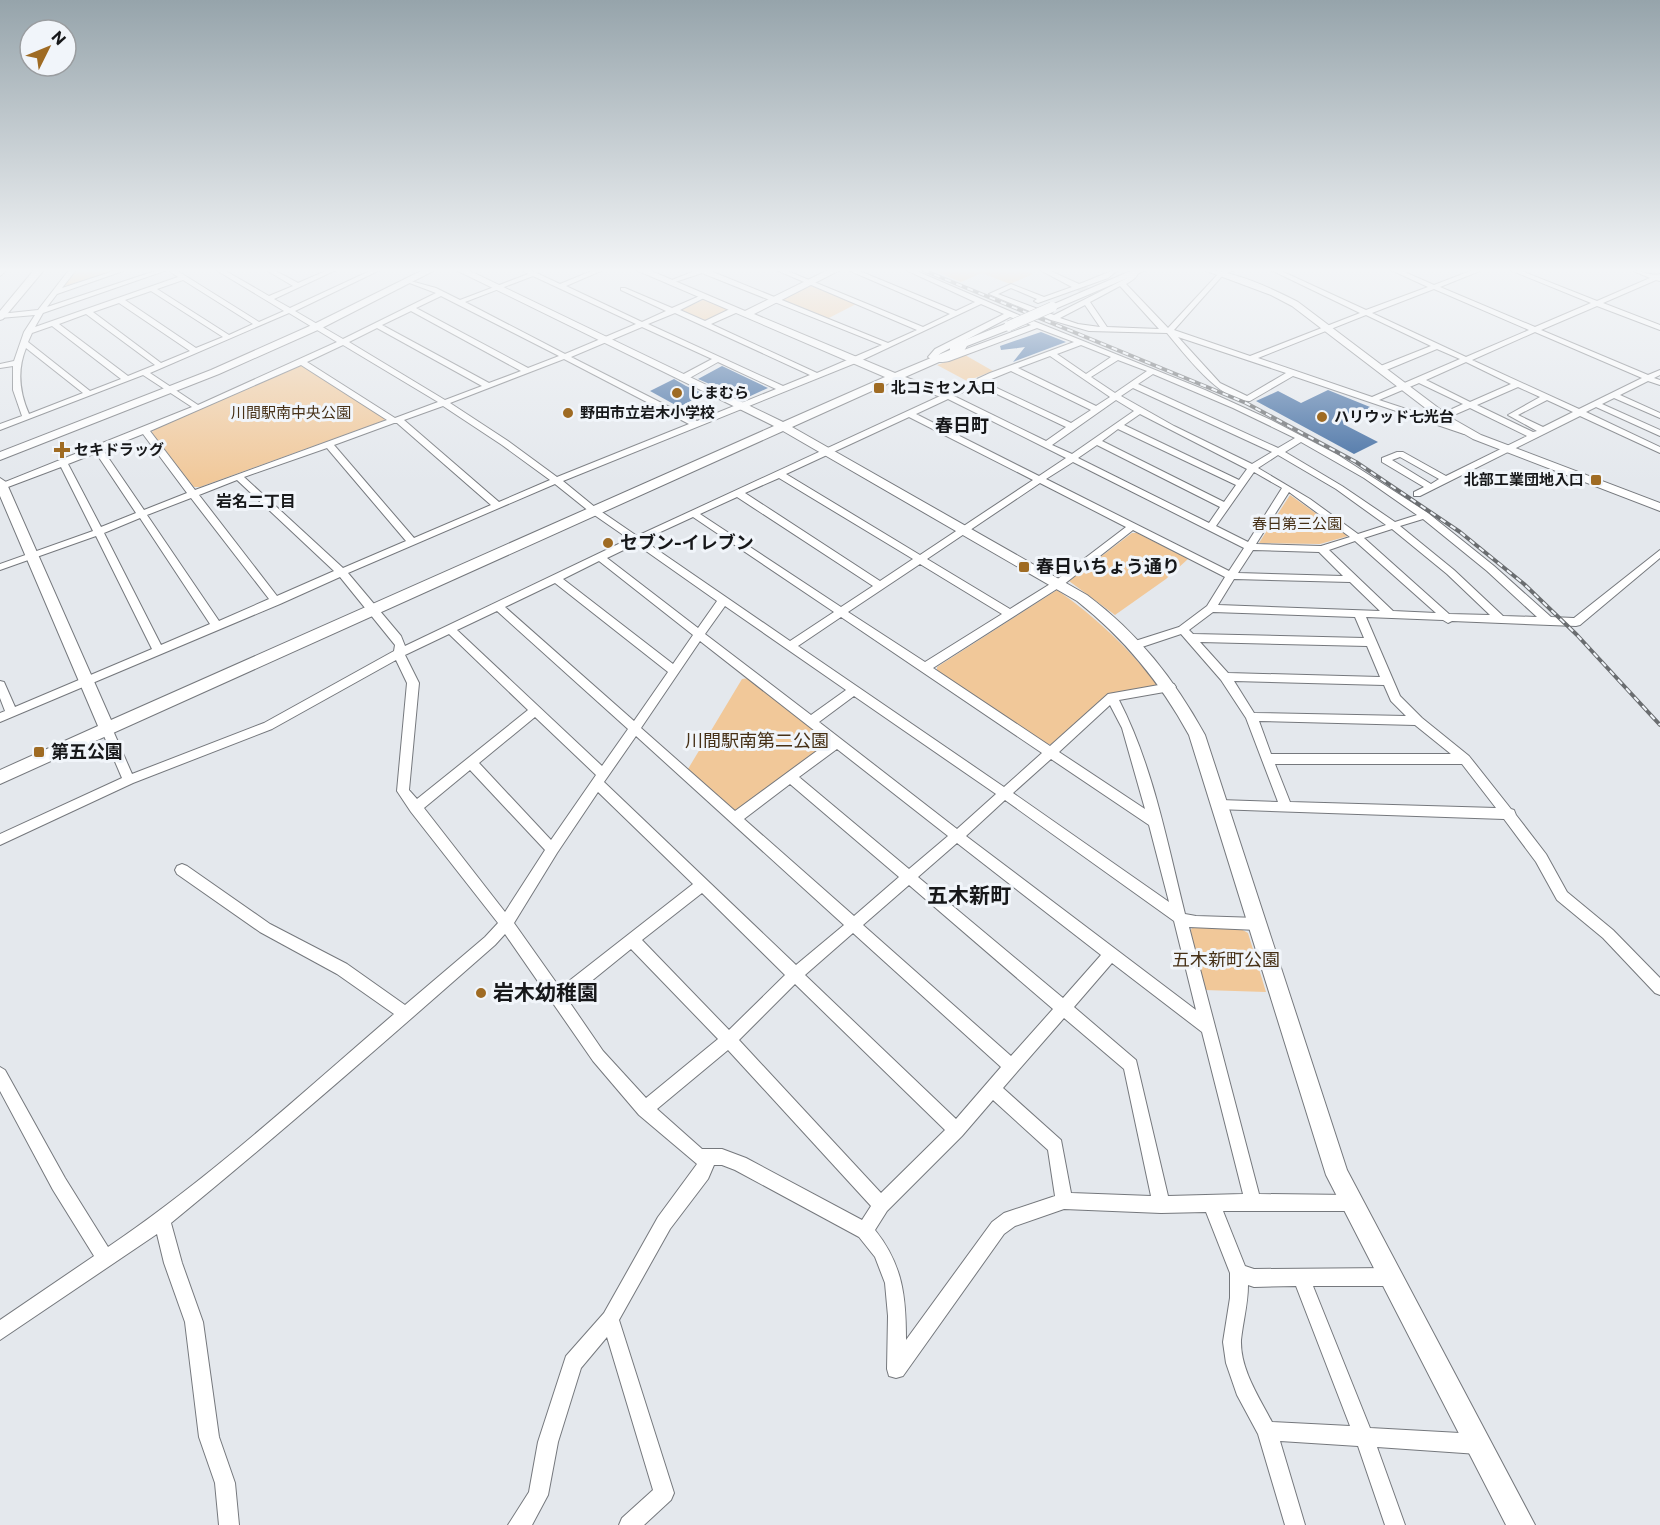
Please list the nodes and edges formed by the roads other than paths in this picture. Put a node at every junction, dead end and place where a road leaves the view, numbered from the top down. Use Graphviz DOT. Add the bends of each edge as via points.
graph roads {
  1 [pos="77,341"];
  2 [pos="128,341"];
  3 [pos="180,341"];
  4 [pos="222,341"];
  5 [pos="283,341"];
  6 [pos="339,341"];
  7 [pos="346,341"];
  8 [pos="406,341"];
  9 [pos="472,341"];
  10 [pos="535,341"];
  11 [pos="607,341"];
  12 [pos="680,341"];
  13 [pos="742,341"];
  14 [pos="810,341"];
  15 [pos="878,341"];
  16 [pos="897,341"];
  17 [pos="957,341"];
  18 [pos="972,341"];
  19 [pos="994,341"];
  20 [pos="1177,341"];
  21 [pos="1199,341"];
  22 [pos="1294,341"];
  23 [pos="1344,341"];
  24 [pos="1426,341"];
  25 [pos="1507,341"];
  26 [pos="1561,341"];
  27 [pos="1082,342"];
  28 [pos="24,343"];
  29 [pos="342,343"];
  30 [pos="888,345"];
  31 [pos="1437,346"];
  32 [pos="196,352"];
  33 [pos="1050,353"];
  34 [pos="1118,356"];
  35 [pos="566,357"];
  36 [pos="1251,358"];
  37 [pos="718,359"];
  38 [pos="934,359"];
  39 [pos="1465,359"];
  40 [pos="855,360"];
  41 [pos="19,362"];
  42 [pos="302,362"];
  43 [pos="0,366"];
  44 [pos="161,366"];
  45 [pos="1011,368"];
  46 [pos="1381,369"];
  47 [pos="527,371"];
  48 [pos="1152,371"];
  49 [pos="1294,372"];
  50 [pos="1660,372"];
  51 [pos="145,373"];
  52 [pos="816,375"];
  53 [pos="894,376"];
  54 [pos="1086,377"];
  55 [pos="683,378"];
  56 [pos="1648,378"];
  57 [pos="127,379"];
  58 [pos="1418,380"];
  59 [pos="978,382"];
  60 [pos="1660,383"];
  61 [pos="1517,384"];
  62 [pos="1133,385"];
  63 [pos="488,386"];
  64 [pos="1404,386"];
  65 [pos="782,389"];
  66 [pos="171,390"];
  67 [pos="89,394"];
  68 [pos="1613,395"];
  69 [pos="948,396"];
  70 [pos="1116,397"];
  71 [pos="1547,397"];
  72 [pos="1374,399"];
  73 [pos="443,403"];
  74 [pos="1595,404"];
  75 [pos="1470,405"];
  76 [pos="741,406"];
  77 [pos="198,408"];
  78 [pos="1098,410"];
  79 [pos="1140,410"];
  80 [pos="1578,412"];
  81 [pos="910,414"];
  82 [pos="1660,416"];
  83 [pos="27,417"];
  84 [pos="396,420"];
  85 [pos="1445,421"];
  86 [pos="696,424"];
  87 [pos="782,426"];
  88 [pos="1118,426"];
  89 [pos="0,427"];
  90 [pos="1072,427"];
  91 [pos="1542,430"];
  92 [pos="145,431"];
  93 [pos="1660,433"];
  94 [pos="1532,435"];
  95 [pos="1301,438"];
  96 [pos="1096,441"];
  97 [pos="328,444"];
  98 [pos="1046,445"];
  99 [pos="98,449"];
  100 [pos="1505,449"];
  101 [pos="1660,450"];
  102 [pos="828,452"];
  103 [pos="1278,452"];
  104 [pos="0,456"];
  105 [pos="1072,458"];
  106 [pos="63,463"];
  107 [pos="1252,467"];
  108 [pos="779,474"];
  109 [pos="238,476"];
  110 [pos="1445,479"];
  111 [pos="558,480"];
  112 [pos="1040,480"];
  113 [pos="1241,484"];
  114 [pos="1,485"];
  115 [pos="1430,487"];
  116 [pos="1287,488"];
  117 [pos="194,493"];
  118 [pos="738,493"];
  119 [pos="1417,494"];
  120 [pos="498,506"];
  121 [pos="1226,506"];
  122 [pos="1660,507"];
  123 [pos="593,510"];
  124 [pos="142,513"];
  125 [pos="693,513"];
  126 [pos="1425,515"];
  127 [pos="1393,525"];
  128 [pos="1131,527"];
  129 [pos="1211,527"];
  130 [pos="965,530"];
  131 [pos="97,531"];
  132 [pos="1357,537"];
  133 [pos="636,540"];
  134 [pos="412,542"];
  135 [pos="1251,547"];
  136 [pos="1322,549"];
  137 [pos="1660,553"];
  138 [pos="32,557"];
  139 [pos="600,557"];
  140 [pos="920,560"];
  141 [pos="0,567"];
  142 [pos="342,573"];
  143 [pos="1231,576"];
  144 [pos="556,578"];
  145 [pos="1353,579"];
  146 [pos="1059,583"];
  147 [pos="881,586"];
  148 [pos="723,600"];
  149 [pos="276,602"];
  150 [pos="498,606"];
  151 [pos="1211,608"];
  152 [pos="372,609"];
  153 [pos="841,613"];
  154 [pos="1359,613"];
  155 [pos="1010,614"];
  156 [pos="1390,615"];
  157 [pos="1448,619"];
  158 [pos="1501,620"];
  159 [pos="1548,621"];
  160 [pos="217,626"];
  161 [pos="450,629"];
  162 [pos="699,634"];
  163 [pos="1187,634"];
  164 [pos="1371,642"];
  165 [pos="1136,645"];
  166 [pos="790,646"];
  167 [pos="159,651"];
  168 [pos="399,653"];
  169 [pos="924,668"];
  170 [pos="674,671"];
  171 [pos="1225,676"];
  172 [pos="1387,681"];
  173 [pos="86,682"];
  174 [pos="0,684"];
  175 [pos="1170,687"];
  176 [pos="854,690"];
  177 [pos="1112,697"];
  178 [pos="535,711"];
  179 [pos="12,713"];
  180 [pos="1251,717"];
  181 [pos="0,718"];
  182 [pos="811,720"];
  183 [pos="1418,721"];
  184 [pos="107,729"];
  185 [pos="636,729"];
  186 [pos="838,742"];
  187 [pos="1049,752"];
  188 [pos="1267,759"];
  189 [pos="1466,759"];
  190 [pos="470,762"];
  191 [pos="0,777"];
  192 [pos="790,777"];
  193 [pos="129,780"];
  194 [pos="601,780"];
  195 [pos="1004,793"];
  196 [pos="1220,805"];
  197 [pos="1286,807"];
  198 [pos="415,808"];
  199 [pos="1510,814"];
  200 [pos="735,818"];
  201 [pos="1155,822"];
  202 [pos="957,837"];
  203 [pos="0,840"];
  204 [pos="552,849"];
  205 [pos="182,870"];
  206 [pos="908,879"];
  207 [pos="703,884"];
  208 [pos="1182,919"];
  209 [pos="506,923"];
  210 [pos="1258,924"];
  211 [pos="856,925"];
  212 [pos="633,940"];
  213 [pos="1111,954"];
  214 [pos="796,974"];
  215 [pos="1660,988"];
  216 [pos="557,999"];
  217 [pos="1064,1007"];
  218 [pos="406,1014"];
  219 [pos="1208,1028"];
  220 [pos="729,1040"];
  221 [pos="1012,1067"];
  222 [pos="0,1075"];
  223 [pos="993,1089"];
  224 [pos="645,1109"];
  225 [pos="956,1130"];
  226 [pos="709,1158"];
  227 [pos="1064,1201"];
  228 [pos="1253,1202"];
  229 [pos="1350,1203"];
  230 [pos="881,1205"];
  231 [pos="1161,1205"];
  232 [pos="1212,1205"];
  233 [pos="162,1220"];
  234 [pos="865,1230"];
  235 [pos="105,1258"];
  236 [pos="1239,1273"];
  237 [pos="1389,1276"];
  238 [pos="1301,1278"];
  239 [pos="610,1319"];
  240 [pos="0,1331"];
  241 [pos="1267,1431"];
  242 [pos="1364,1437"];
  243 [pos="1479,1444"];
  244 [pos="229,1525"];
  245 [pos="518,1525"];
  246 [pos="629,1525"];
  247 [pos="1295,1525"];
  248 [pos="1395,1525"];
  249 [pos="1521,1525"];
  1 -- 57 [label="street"];
  2 -- 44 [label="street"];
  3 -- 32 [label="street"];
  4 -- 32 [label="street"];
  5 -- 66 [label="street"];
  6 -- 29 [label="street"];
  7 -- 29 [label="street"];
  8 -- 63 [label="street"];
  9 -- 47 [label="street"];
  10 -- 35 [label="street"];
  11 -- 35 [label="street"];
  11 -- 55 [label="street"];
  12 -- 37 [label="street"];
  13 -- 52 [label="street"];
  14 -- 40 [label="street"];
  15 -- 30 [label="street"];
  16 -- 30 [label="street"];
  17 -- 38 [label="street" via="938,351"];
  18 -- 38 [label="street, bridge"];
  19 -- 38 [label="street" via="946,359"];
  20 -- 49 [label="street" via="1217,385 1247,399"];
  21 -- 36 [label="street"];
  22 -- 36 [label="street"];
  23 -- 46 [label="street"];
  24 -- 31 [label="street"];
  25 -- 39 [label="street"];
  26 -- 56 [label="street"];
  27 -- 33 [label="street"];
  27 -- 34 [label="street"];
  28 -- 41 [label="street"];
  28 -- 67 [label="street"];
  29 -- 42 [label="street"];
  29 -- 73 [label="street"];
  30 -- 40 [label="street"];
  31 -- 39 [label="street"];
  31 -- 46 [label="street"];
  32 -- 44 [label="street"];
  33 -- 45 [label="street"];
  33 -- 54 [label="street"];
  34 -- 48 [label="street"];
  34 -- 54 [label="street"];
  35 -- 47 [label="street"];
  35 -- 86 [label="street"];
  36 -- 49 [label="street"];
  37 -- 55 [label="street"];
  37 -- 65 [label="street"];
  38 -- 53 [label="street"];
  39 -- 58 [label="street"];
  39 -- 61 [label="street"];
  40 -- 52 [label="street"];
  40 -- 53 [label="street"];
  41 -- 43 [label="street"];
  41 -- 83 [label="street" via="16,385"];
  42 -- 77 [label="street"];
  42 -- 84 [label="street"];
  44 -- 51 [label="street"];
  45 -- 59 [label="street"];
  45 -- 78 [label="street"];
  46 -- 64 [label="street"];
  47 -- 63 [label="street"];
  48 -- 62 [label="street"];
  48 -- 95 [label="street"];
  49 -- 72 [label="street"];
  50 -- 56 [label="street"];
  51 -- 57 [label="street"];
  51 -- 66 [label="street"];
  52 -- 65 [label="street"];
  53 -- 69 [label="street"];
  53 -- 87 [label="street"];
  54 -- 70 [label="street"];
  55 -- 76 [label="street"];
  56 -- 60 [label="street"];
  56 -- 68 [label="street"];
  57 -- 67 [label="street"];
  58 -- 64 [label="street"];
  58 -- 75 [label="street"];
  59 -- 69 [label="street"];
  59 -- 90 [label="street"];
  61 -- 71 [label="street"];
  61 -- 75 [label="street"];
  62 -- 70 [label="street"];
  62 -- 103 [label="street"];
  63 -- 73 [label="street"];
  64 -- 72 [label="street"];
  64 -- 85 [label="street"];
  65 -- 76 [label="street"];
  66 -- 77 [label="street"];
  66 -- 104 [label="street"];
  67 -- 83 [label="street"];
  68 -- 74 [label="street"];
  68 -- 82 [label="street"];
  69 -- 81 [label="street"];
  69 -- 98 [label="street"];
  70 -- 78 [label="street"];
  70 -- 79 [label="street"];
  71 -- 80 [label="street"];
  71 -- 91 [label="street" via="1512,415"];
  72 -- 85 [label="street"];
  73 -- 84 [label="street"];
  73 -- 111 [label="street"];
  74 -- 80 [label="street"];
  74 -- 93 [label="street"];
  75 -- 85 [label="street"];
  75 -- 94 [label="street"];
  76 -- 86 [label="street"];
  76 -- 87 [label="street"];
  77 -- 92 [label="street"];
  78 -- 90 [label="street"];
  79 -- 88 [label="street"];
  79 -- 107 [label="street"];
  80 -- 91 [label="street"];
  80 -- 101 [label="street"];
  81 -- 102 [label="street"];
  81 -- 112 [label="street"];
  83 -- 89 [label="street"];
  84 -- 97 [label="street"];
  84 -- 120 [label="street"];
  85 -- 100 [label="street"];
  86 -- 111 [label="street"];
  87 -- 102 [label="street"];
  87 -- 123 [label="street"];
  88 -- 96 [label="street"];
  88 -- 113 [label="street"];
  90 -- 98 [label="street"];
  91 -- 94 [label="street"];
  92 -- 99 [label="street"];
  92 -- 117 [label="street"];
  94 -- 100 [label="street"];
  95 -- 103 [label="street"];
  95 -- 126 [label="street"];
  96 -- 105 [label="street"];
  96 -- 121 [label="street"];
  97 -- 109 [label="street"];
  97 -- 134 [label="street"];
  98 -- 105 [label="street"];
  99 -- 106 [label="street"];
  99 -- 124 [label="street"];
  100 -- 110 [label="street"];
  100 -- 122 [label="street"];
  102 -- 108 [label="street"];
  102 -- 130 [label="street"];
  103 -- 107 [label="street"];
  103 -- 127 [label="street"];
  105 -- 112 [label="street"];
  105 -- 129 [label="street"];
  106 -- 114 [label="street"];
  106 -- 131 [label="street"];
  107 -- 113 [label="street"];
  107 -- 116 [label="street"];
  108 -- 118 [label="street"];
  108 -- 140 [label="street"];
  109 -- 117 [label="street"];
  109 -- 142 [label="street"];
  110 -- 115 [label="street"];
  110 -- 115 [label="street" via="1400,454 1385,460"];
  111 -- 120 [label="street"];
  111 -- 123 [label="street"];
  112 -- 128 [label="street"];
  112 -- 130 [label="street"];
  113 -- 121 [label="street"];
  114 -- 138 [label="street"];
  115 -- 119 [label="street"];
  116 -- 132 [label="street"];
  116 -- 135 [label="street"];
  117 -- 124 [label="street"];
  117 -- 149 [label="street"];
  118 -- 125 [label="street"];
  118 -- 147 [label="street"];
  120 -- 134 [label="street"];
  121 -- 129 [label="street"];
  123 -- 133 [label="street"];
  123 -- 152 [label="street"];
  124 -- 131 [label="street"];
  124 -- 160 [label="street"];
  125 -- 133 [label="street"];
  125 -- 153 [label="street"];
  126 -- 127 [label="street"];
  126 -- 159 [label="street" via="1489,566"];
  127 -- 132 [label="street"];
  127 -- 158 [label="street" via="1462,580"];
  128 -- 143 [label="street"];
  128 -- 146 [label="street"];
  129 -- 135 [label="street"];
  130 -- 140 [label="street"];
  130 -- 146 [label="street"];
  131 -- 138 [label="street"];
  131 -- 167 [label="street"];
  132 -- 136 [label="street"];
  132 -- 157 [label="street"];
  133 -- 139 [label="street"];
  133 -- 148 [label="street"];
  134 -- 142 [label="street"];
  135 -- 136 [label="street"];
  135 -- 143 [label="street"];
  136 -- 145 [label="street"];
  137 -- 159 [label="street" via="1576,622"];
  138 -- 141 [label="street"];
  138 -- 173 [label="street"];
  139 -- 144 [label="street"];
  139 -- 162 [label="street"];
  140 -- 147 [label="street"];
  140 -- 155 [label="street"];
  142 -- 149 [label="street"];
  142 -- 152 [label="street"];
  143 -- 145 [label="street"];
  143 -- 151 [label="street"];
  144 -- 150 [label="street"];
  144 -- 170 [label="street"];
  145 -- 156 [label="street"];
  146 -- 155 [label="street"];
  146 -- 165 [label="street" via="1098,610"];
  147 -- 153 [label="street"];
  148 -- 162 [label="street"];
  148 -- 166 [label="street"];
  149 -- 160 [label="street"];
  150 -- 161 [label="street"];
  150 -- 185 [label="street"];
  151 -- 154 [label="street"];
  151 -- 163 [label="street"];
  152 -- 168 [label="street" via="397,639"];
  152 -- 184 [label="street"];
  153 -- 166 [label="street"];
  153 -- 169 [label="street"];
  154 -- 156 [label="street"];
  154 -- 164 [label="street"];
  155 -- 169 [label="street"];
  156 -- 157 [label="street"];
  157 -- 158 [label="street"];
  158 -- 159 [label="street"];
  160 -- 167 [label="street"];
  161 -- 168 [label="street"];
  161 -- 178 [label="street"];
  162 -- 170 [label="street"];
  162 -- 182 [label="street"];
  163 -- 164 [label="street"];
  163 -- 165 [label="street"];
  163 -- 171 [label="street"];
  164 -- 172 [label="street"];
  165 -- 175 [label="street"];
  166 -- 176 [label="street"];
  167 -- 173 [label="street"];
  168 -- 193 [label="street" via="268,726"];
  168 -- 198 [label="street" via="413,683 404,791"];
  169 -- 187 [label="street"];
  170 -- 185 [label="street"];
  171 -- 172 [label="street"];
  171 -- 180 [label="street"];
  172 -- 183 [label="street" via="1395,698"];
  173 -- 179 [label="street"];
  173 -- 184 [label="street"];
  174 -- 179 [label="street"];
  175 -- 177 [label="street"];
  175 -- 196 [label="street" via="1197,735"];
  176 -- 182 [label="street"];
  176 -- 195 [label="street"];
  177 -- 187 [label="street"];
  177 -- 201 [label="street" via="1128,728"];
  178 -- 190 [label="street"];
  178 -- 194 [label="street"];
  179 -- 181 [label="street"];
  180 -- 183 [label="street"];
  180 -- 188 [label="street"];
  182 -- 186 [label="street"];
  183 -- 189 [label="street"];
  184 -- 191 [label="street"];
  184 -- 193 [label="street"];
  185 -- 194 [label="street"];
  185 -- 200 [label="street"];
  186 -- 192 [label="street"];
  186 -- 202 [label="street"];
  187 -- 195 [label="street"];
  187 -- 201 [label="street"];
  188 -- 189 [label="street"];
  188 -- 197 [label="street"];
  189 -- 199 [label="street"];
  190 -- 198 [label="street"];
  190 -- 204 [label="street"];
  192 -- 200 [label="street"];
  192 -- 206 [label="street"];
  193 -- 203 [label="street"];
  194 -- 204 [label="street"];
  194 -- 207 [label="street"];
  195 -- 202 [label="street"];
  195 -- 208 [label="street"];
  196 -- 197 [label="street"];
  196 -- 210 [label="street"];
  197 -- 199 [label="street"];
  198 -- 209 [label="street"];
  199 -- 215 [label="street" via="1562,896 1608,934"];
  200 -- 211 [label="street"];
  201 -- 208 [label="street"];
  202 -- 206 [label="street"];
  202 -- 213 [label="street"];
  204 -- 209 [label="street"];
  205 -- 218 [label="street" via="265,927 342,969"];
  206 -- 211 [label="street"];
  206 -- 217 [label="street"];
  207 -- 212 [label="street"];
  207 -- 214 [label="street"];
  208 -- 210 [label="street"];
  208 -- 219 [label="street"];
  209 -- 216 [label="street"];
  209 -- 218 [label="street"];
  210 -- 229 [label="street" via="1337,1175"];
  211 -- 214 [label="street"];
  211 -- 221 [label="street"];
  212 -- 216 [label="street"];
  212 -- 220 [label="street"];
  213 -- 217 [label="street"];
  213 -- 219 [label="street"];
  214 -- 220 [label="street"];
  214 -- 225 [label="street"];
  216 -- 224 [label="street" via="598,1056"];
  217 -- 221 [label="street"];
  217 -- 231 [label="street" via="1131,1065"];
  218 -- 233 [label="street"];
  219 -- 228 [label="street"];
  220 -- 224 [label="street"];
  220 -- 230 [label="street"];
  221 -- 223 [label="street"];
  222 -- 235 [label="street" via="59,1184"];
  223 -- 225 [label="street"];
  223 -- 227 [label="street" via="1055,1146"];
  224 -- 226 [label="street" via="699,1157"];
  225 -- 230 [label="street"];
  226 -- 234 [label="street" via="722,1157 740,1164"];
  226 -- 239 [label="street" via="664,1223"];
  227 -- 231 [label="street"];
  227 -- 234 [label="street" via="1010,1219 998,1228 896,1369 894,1283 881,1251"];
  228 -- 229 [label="street"];
  228 -- 232 [label="street"];
  229 -- 237 [label="street"];
  230 -- 234 [label="street"];
  231 -- 232 [label="street"];
  232 -- 236 [label="street"];
  233 -- 235 [label="street"];
  233 -- 244 [label="street" via="194,1322 209,1437 225,1483"];
  235 -- 240 [label="street"];
  236 -- 238 [label="street" via="1254,1278"];
  236 -- 241 [label="street" via="1232,1342 1235,1363"];
  237 -- 238 [label="street"];
  237 -- 243 [label="street"];
  238 -- 242 [label="street"];
  239 -- 245 [label="street" via="573,1363 548,1442 538,1495"];
  239 -- 246 [label="street" via="664,1493"];
  241 -- 242 [label="street"];
  241 -- 247 [label="street"];
  242 -- 243 [label="street"];
  242 -- 248 [label="street"];
  243 -- 249 [label="street"];
}
